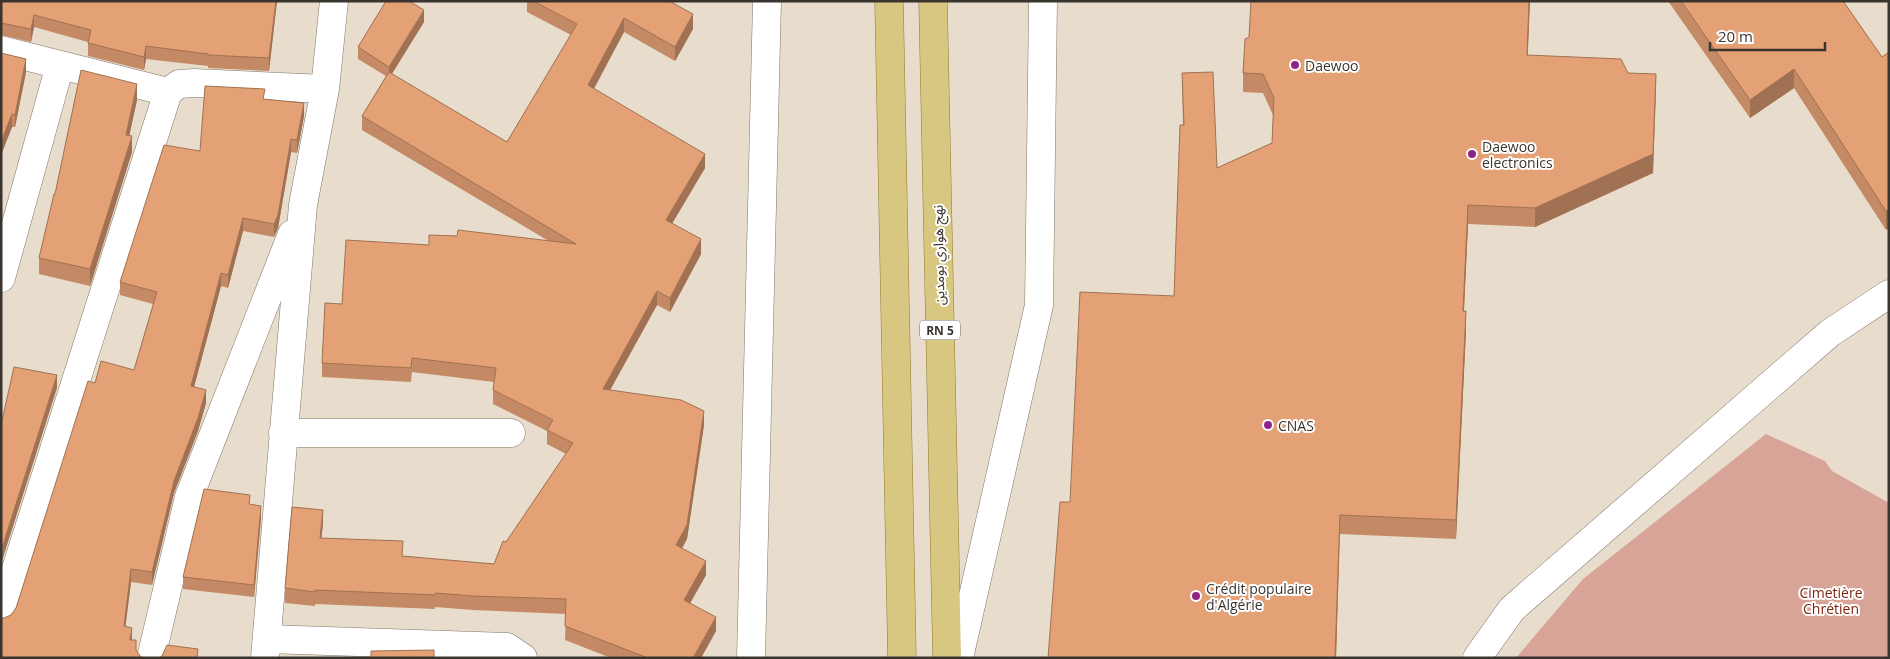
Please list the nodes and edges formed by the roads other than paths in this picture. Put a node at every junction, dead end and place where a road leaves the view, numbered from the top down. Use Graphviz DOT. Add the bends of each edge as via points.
graph roads {
  1 [pos="334,1"];
  2 [pos="768,1"];
  3 [pos="889,1"];
  4 [pos="933,1"];
  5 [pos="1042,1"];
  6 [pos="1,50"];
  7 [pos="60,65"];
  8 [pos="325,89"];
  9 [pos="168,92"];
  10 [pos="303,205"];
  11 [pos="1,278"];
  12 [pos="1889,294"];
  13 [pos="283,433"];
  14 [pos="511,433"];
  15 [pos="1,616"];
  16 [pos="266,649"];
  17 [pos="151,658"];
  18 [pos="523,658"];
  19 [pos="751,658"];
  20 [pos="902,658"];
  21 [pos="947,658"];
  22 [pos="959,658"];
  23 [pos="1477,658"];
  1 -- 8 [label="street"];
  2 -- 19 [label="street"];
  3 -- 20 [label="main road"];
  4 -- 21 [label="main road, نهج هواري بومدين / RN 5"];
  5 -- 22 [label="street" via="1039,305"];
  6 -- 7 [label="street"];
  7 -- 9 [label="street"];
  7 -- 11 [label="street"];
  8 -- 9 [label="street" via="194,83 179,84"];
  8 -- 10 [label="street"];
  9 -- 15 [label="street"];
  10 -- 13 [label="street"];
  10 -- 17 [label="street" via="189,497"];
  12 -- 23 [label="street" via="1830,334 1512,610"];
  13 -- 14 [label="street"];
  13 -- 16 [label="street"];
  16 -- 18 [label="street" via="507,647"];
}
